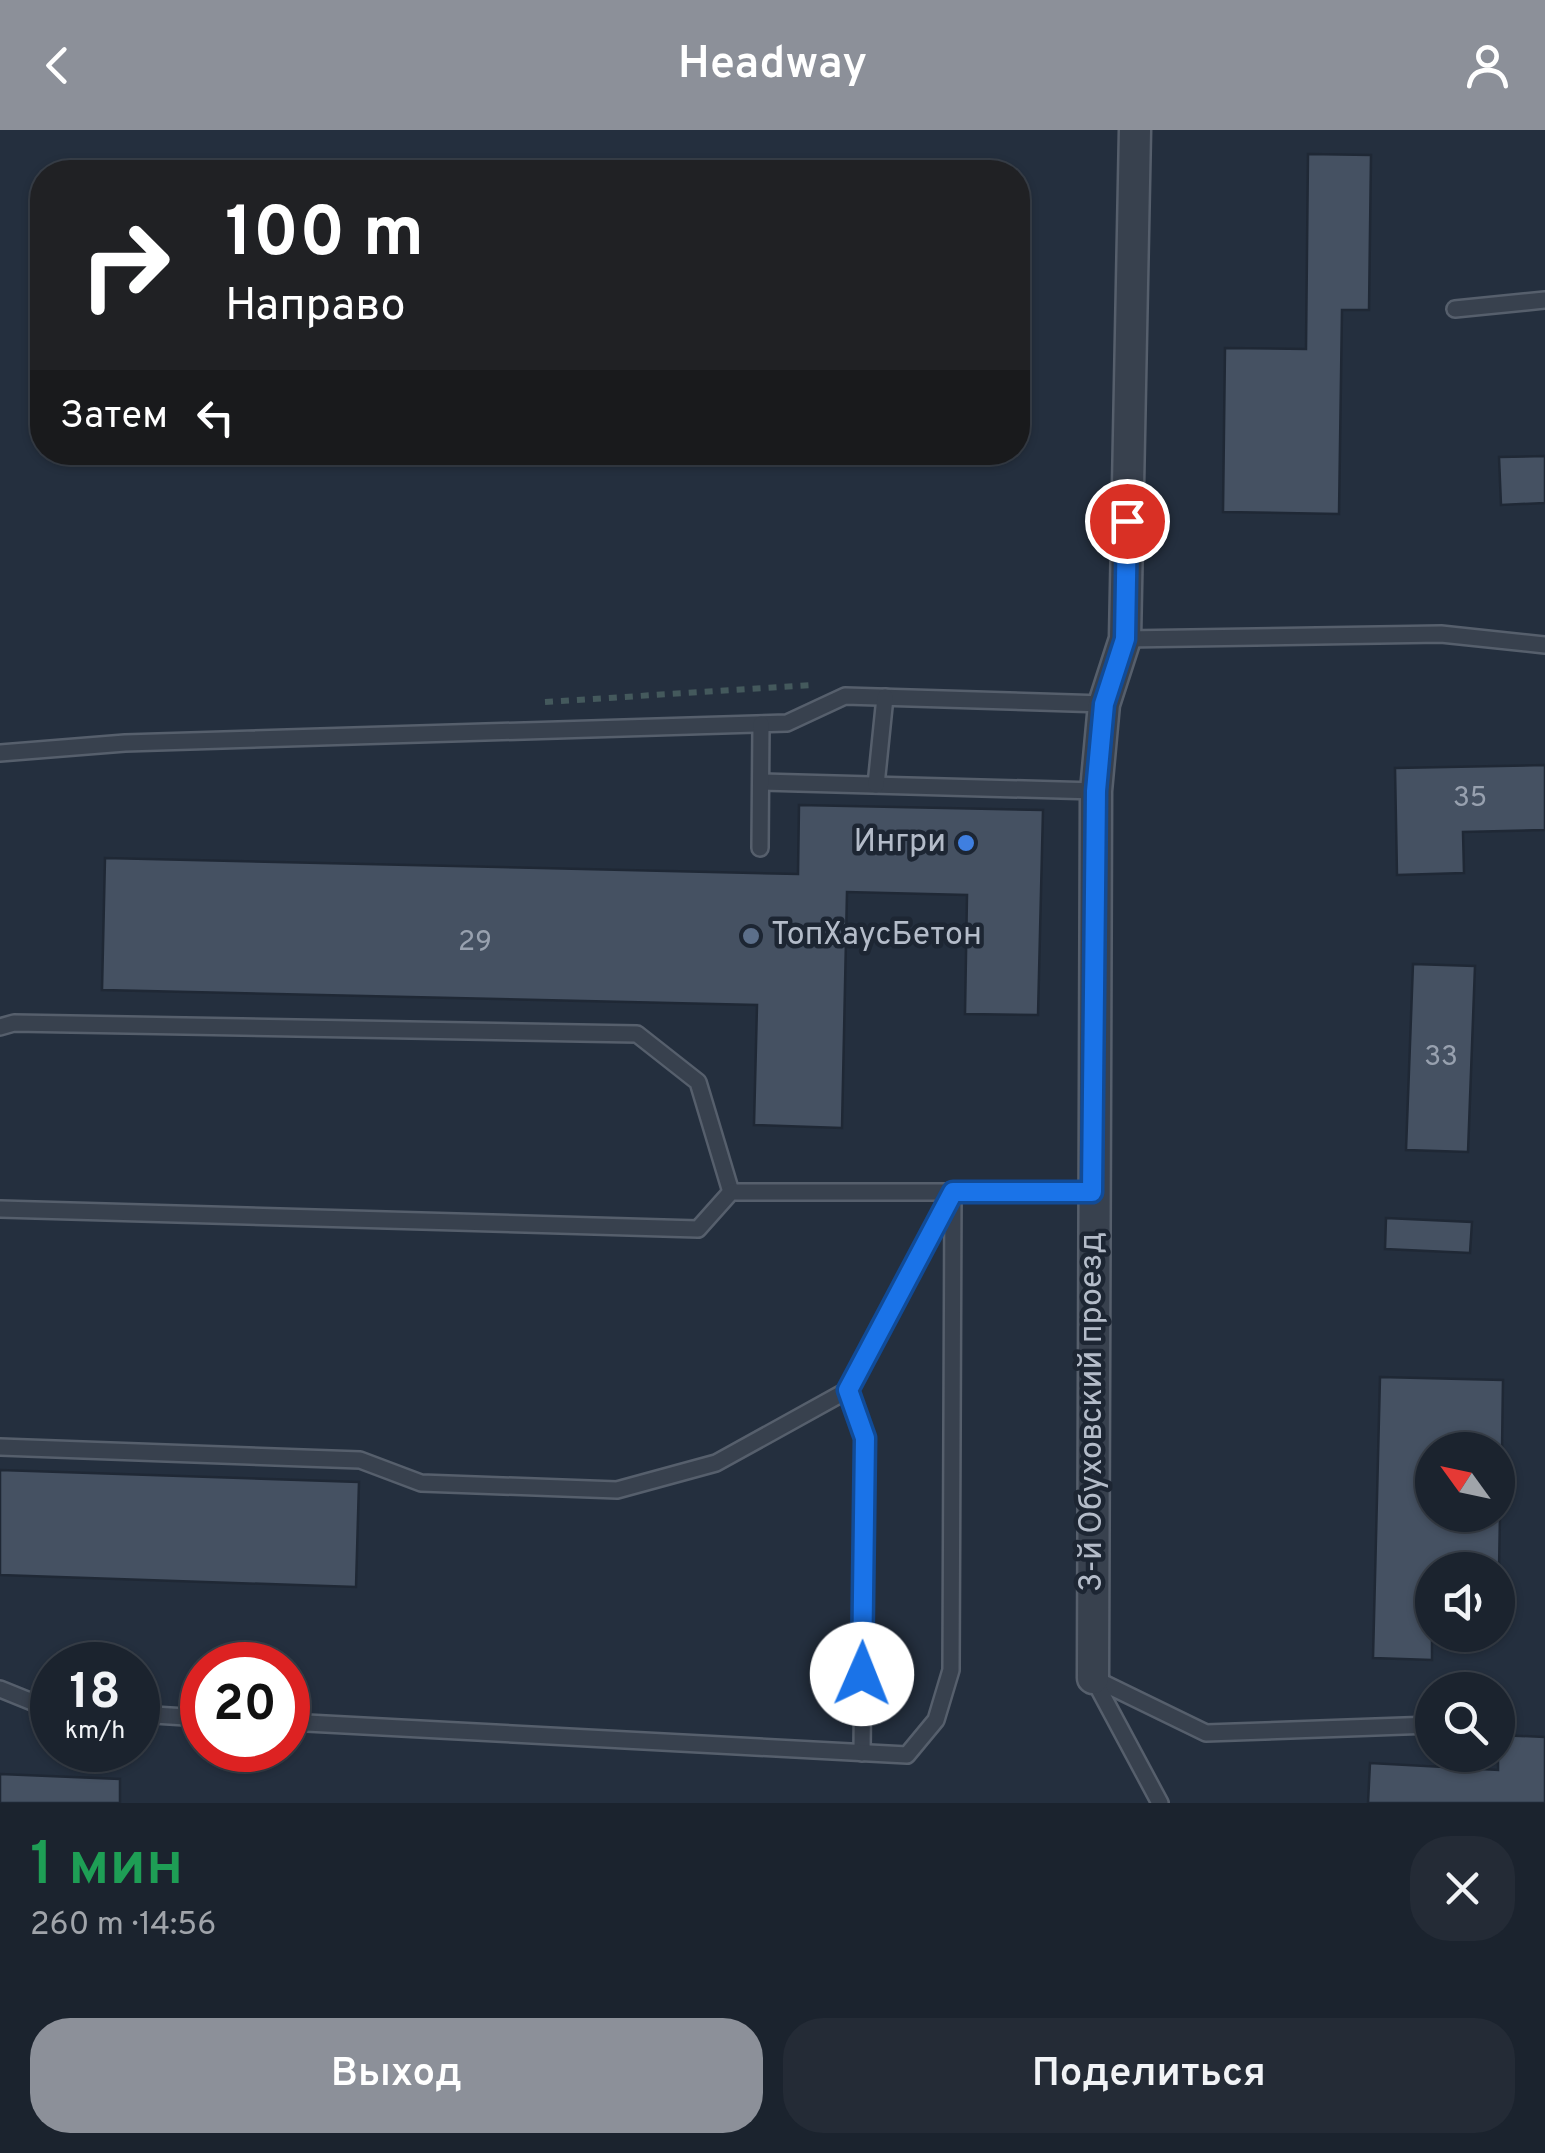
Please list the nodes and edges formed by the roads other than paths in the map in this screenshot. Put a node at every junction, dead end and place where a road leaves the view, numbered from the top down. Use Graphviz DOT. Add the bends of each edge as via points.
graph roads {
  1 [pos="1135,130"];
  2 [pos="1545,300"];
  3 [pos="1455,310"];
  4 [pos="1125,639"];
  5 [pos="1545,645"];
  6 [pos="884,697"];
  7 [pos="1104,704"];
  8 [pos="761,724"];
  9 [pos="0,753"];
  10 [pos="760,782"];
  11 [pos="876,785"];
  12 [pos="1096,791"];
  13 [pos="760,848"];
  14 [pos="0,1028"];
  15 [pos="731,1192"];
  16 [pos="953,1192"];
  17 [pos="1092,1192"];
  18 [pos="0,1209"];
  19 [pos="848,1390"];
  20 [pos="0,1447"];
  21 [pos="1094,1678"];
  22 [pos="0,1690"];
  23 [pos="30,1702"];
  24 [pos="310,1723"];
  25 [pos="1415,1726"];
  26 [pos="862,1753"];
  27 [pos="1160,1803"];
  1 -- 4 [label="street, 3-й Обуховский проезд"];
  2 -- 3 [label="lane"];
  4 -- 5 [label="lane" via="1441,634"];
  4 -- 7 [label="street, 3-й Обуховский проезд"];
  6 -- 7 [label="lane"];
  6 -- 8 [label="lane" via="845,696 787,724"];
  6 -- 11 [label="lane"];
  7 -- 12 [label="street, 3-й Обуховский проезд"];
  8 -- 9 [label="lane"];
  8 -- 10 [label="lane"];
  10 -- 11 [label="lane"];
  10 -- 13 [label="lane"];
  11 -- 12 [label="lane"];
  12 -- 17 [label="street, 3-й Обуховский проезд"];
  14 -- 15 [label="lane" via="14,1022 638,1034 698,1082"];
  15 -- 16 [label="lane"];
  15 -- 18 [label="lane" via="698,1229"];
  16 -- 17 [label="lane"];
  16 -- 19 [label="lane"];
  16 -- 26 [label="lane" via="951,1670 936,1720 907,1755"];
  17 -- 21 [label="street, 3-й Обуховский проезд"];
  19 -- 20 [label="lane" via="716,1463 617,1490 421,1483 360,1460"];
  19 -- 26 [label="lane" via="865,1438"];
  21 -- 25 [label="lane" via="1206,1734"];
  21 -- 27 [label="lane"];
  22 -- 23 [label="lane"];
  24 -- 26 [label="lane"];
}
